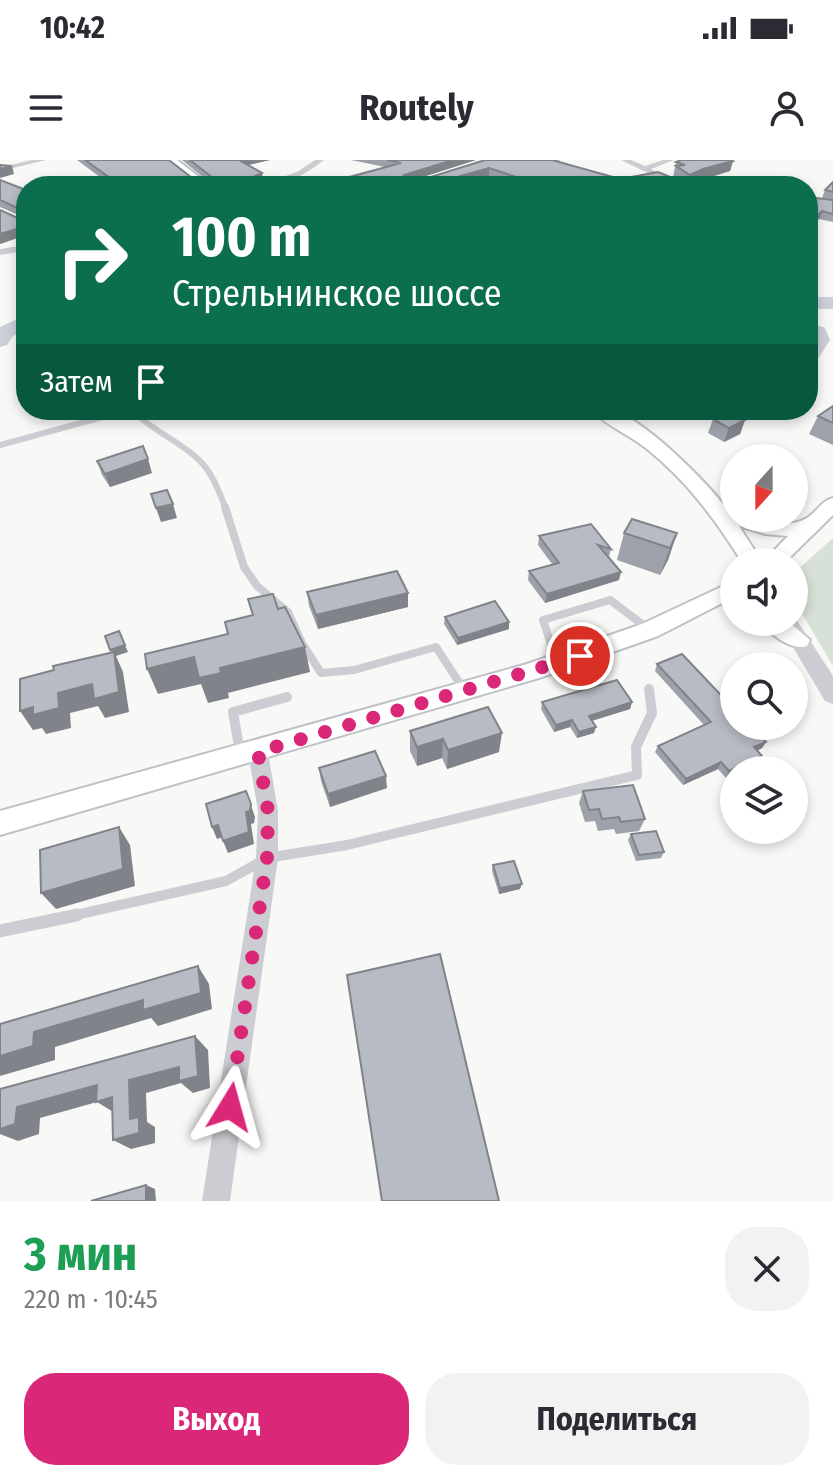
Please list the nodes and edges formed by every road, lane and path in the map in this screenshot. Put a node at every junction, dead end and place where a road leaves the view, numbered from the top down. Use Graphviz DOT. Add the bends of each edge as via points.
graph roads {
  1 [pos="42,160"];
  2 [pos="171,160"];
  3 [pos="625,160"];
  4 [pos="670,160"];
  5 [pos="315,161"];
  6 [pos="0,166"];
  7 [pos="643,169"];
  8 [pos="193,176"];
  9 [pos="294,176"];
  10 [pos="659,176"];
  11 [pos="93,420"];
  12 [pos="141,420"];
  13 [pos="615,420"];
  14 [pos="0,445"];
  15 [pos="833,504"];
  16 [pos="720,505"];
  17 [pos="814,522"];
  18 [pos="808,524"];
  19 [pos="787,548"];
  20 [pos="720,596"];
  21 [pos="694,610"];
  22 [pos="720,611"];
  23 [pos="650,630"];
  24 [pos="797,636"];
  25 [pos="557,663"];
  26 [pos="649,689"];
  27 [pos="465,691"];
  28 [pos="833,695"];
  29 [pos="287,697"];
  30 [pos="250,754"];
  31 [pos="0,823"];
  32 [pos="267,858"];
  33 [pos="0,931"];
  34 [pos="216,1201"];
  1 -- 6 [label="street"];
  2 -- 8 [label="main road"];
  3 -- 7 [label="street"];
  4 -- 7 [label="street"];
  5 -- 9 [label="street"];
  7 -- 10 [label="street"];
  11 -- 14 [label="lane"];
  12 -- 27 [label="lane" via="198,459 213,478 244,567 288,612 321,673 354,670 436,647"];
  13 -- 16 [label="main road" via="672,459"];
  15 -- 17 [label="main road"];
  17 -- 18 [label="main road"];
  17 -- 19 [label="main road"];
  20 -- 21 [label="main road"];
  21 -- 22 [label="main road"];
  21 -- 23 [label="main road"];
  23 -- 25 [label="main road"];
  23 -- 25 [label="lane" via="610,600 543,620"];
  24 -- 28 [label="street"];
  25 -- 27 [label="main road"];
  26 -- 32 [label="lane" via="652,713 636,747 637,775 347,845"];
  27 -- 30 [label="main road"];
  29 -- 30 [label="lane" via="233,712"];
  30 -- 31 [label="main road"];
  30 -- 32 [label="street" via="268,811"];
  32 -- 33 [label="lane" via="226,881"];
  32 -- 34 [label="street"];
}
